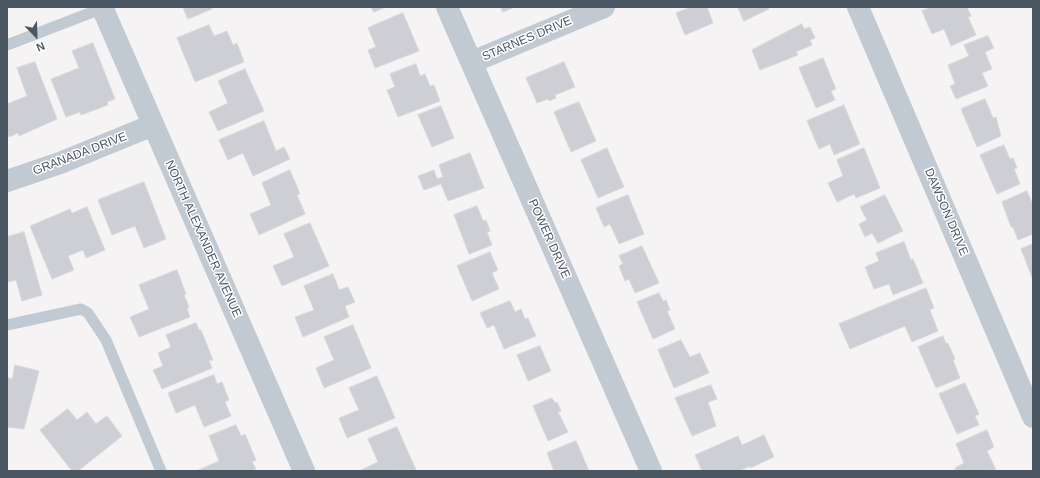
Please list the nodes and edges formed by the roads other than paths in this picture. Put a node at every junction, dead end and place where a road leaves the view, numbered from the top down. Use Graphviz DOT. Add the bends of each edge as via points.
graph roads {
  1 [pos="447,7"];
  2 [pos="604,7"];
  3 [pos="858,7"];
  4 [pos="102,8"];
  5 [pos="7,45"];
  6 [pos="472,62"];
  7 [pos="153,125"];
  8 [pos="7,181"];
  9 [pos="7,324"];
  10 [pos="1033,416"];
  11 [pos="161,471"];
  12 [pos="304,471"];
  13 [pos="651,471"];
  1 -- 6 [label="street, POWER DRIVE"];
  2 -- 6 [label="street, STARNES DRIVE"];
  3 -- 10 [label="street, DAWSON DRIVE"];
  4 -- 5 [label="lane"];
  4 -- 7 [label="street, NORTH ALEXANDER AVENUE"];
  6 -- 13 [label="street, POWER DRIVE"];
  7 -- 8 [label="street, GRANADA DRIVE"];
  7 -- 12 [label="street, NORTH ALEXANDER AVENUE"];
  9 -- 11 [label="lane" via="81,309 88,313 106,340"];
}
